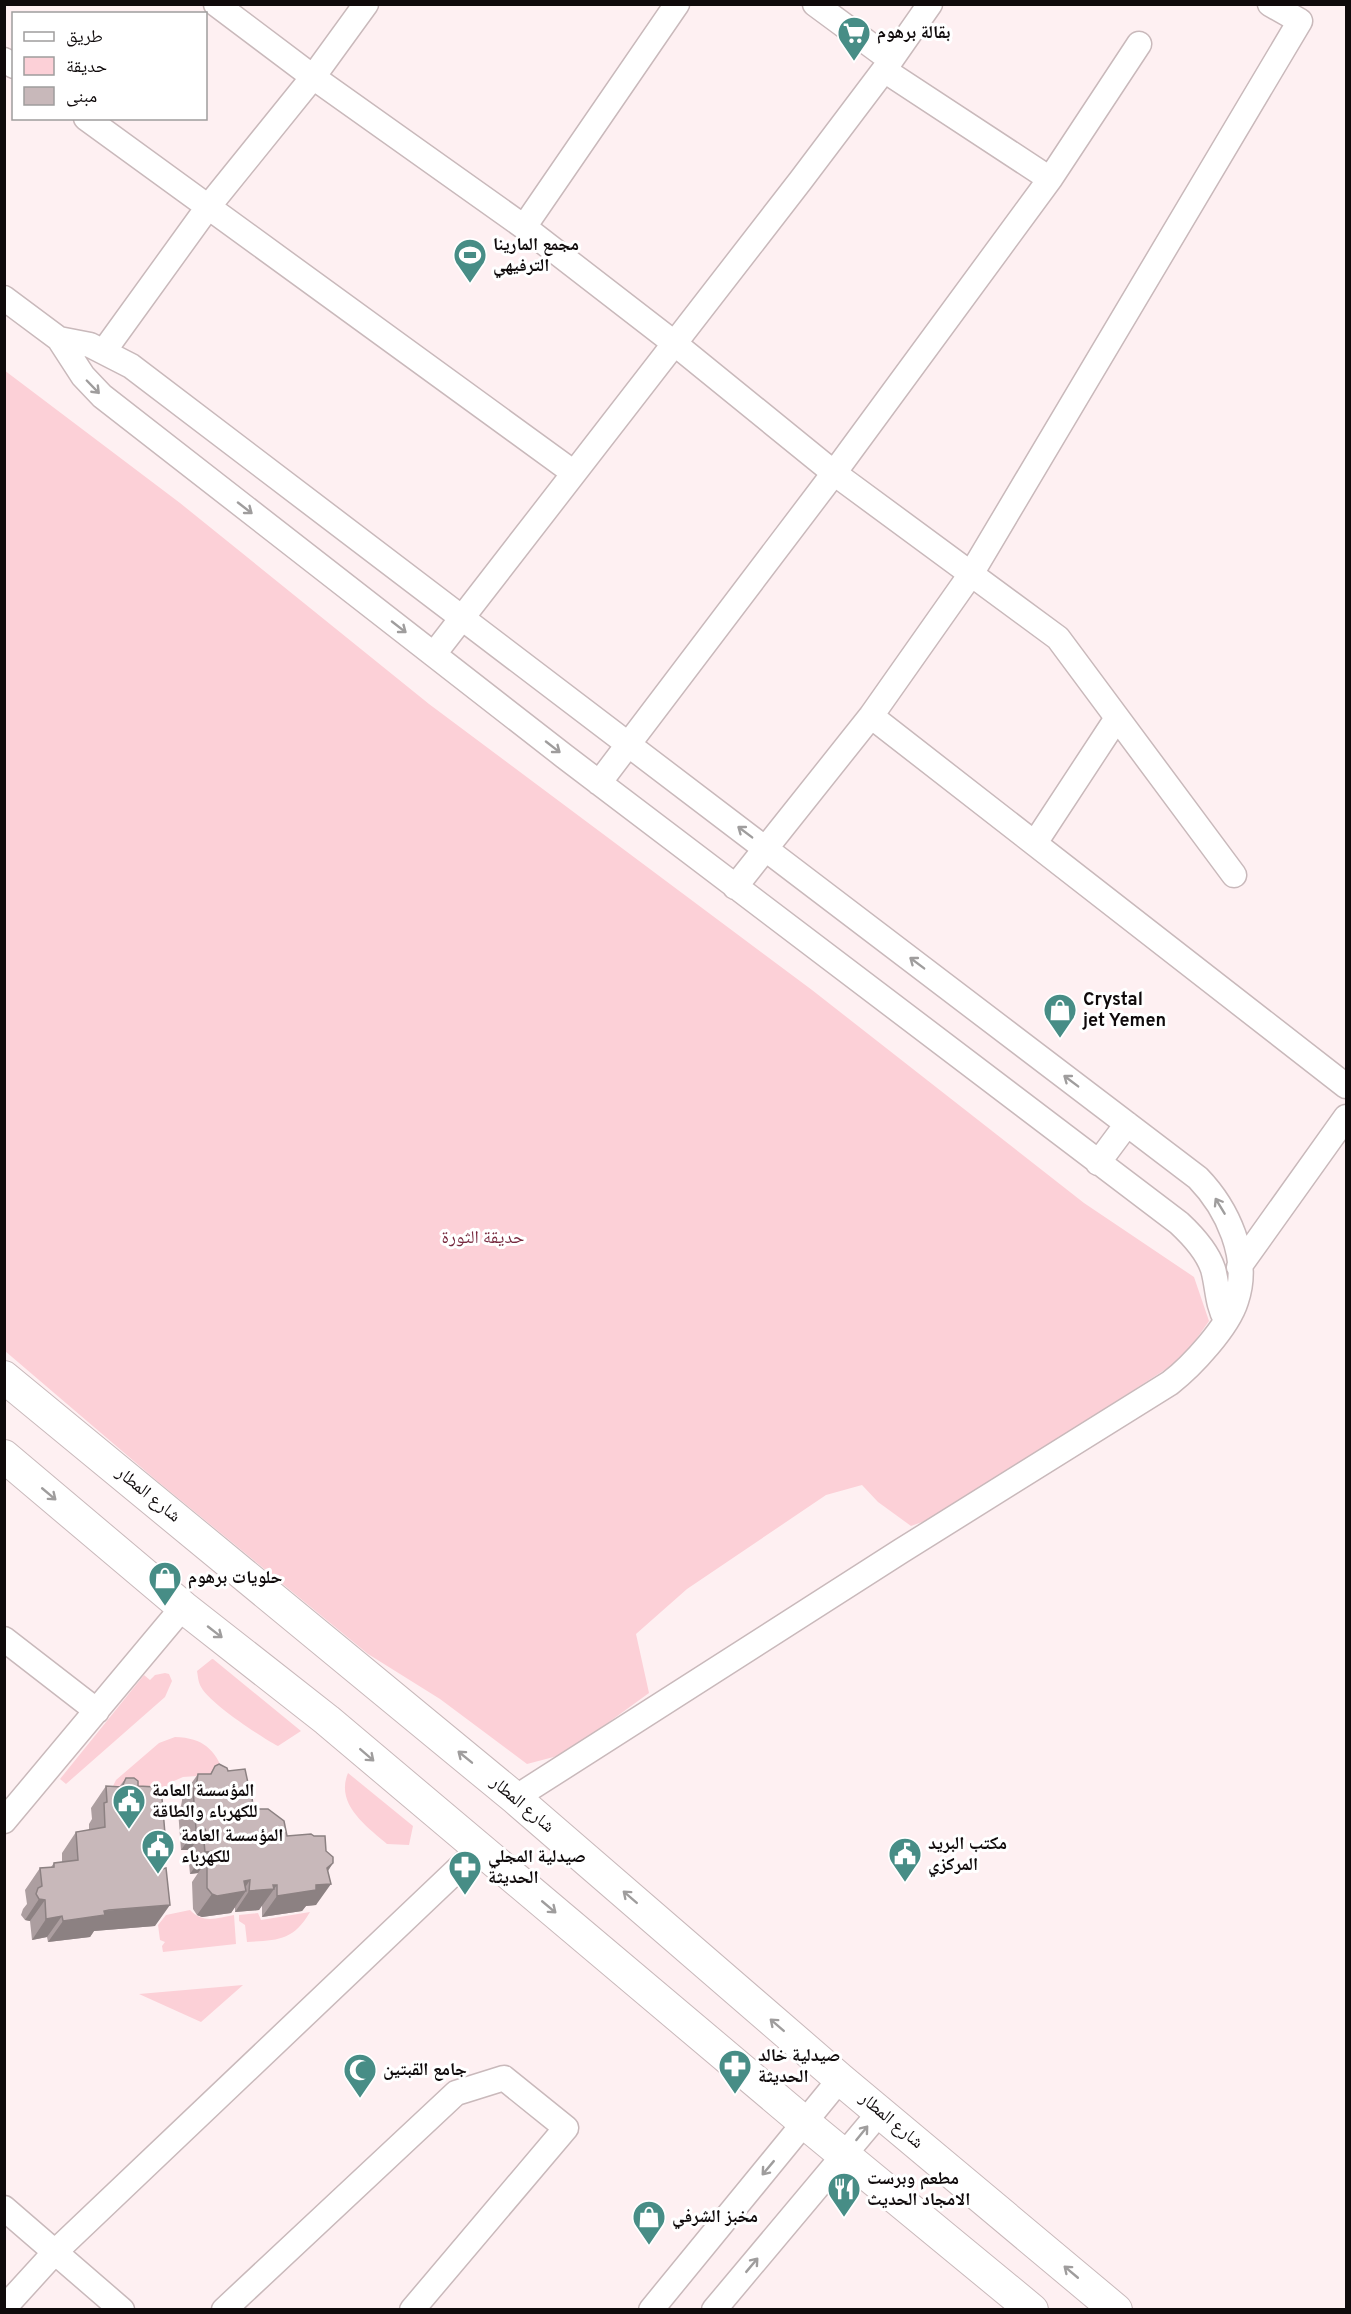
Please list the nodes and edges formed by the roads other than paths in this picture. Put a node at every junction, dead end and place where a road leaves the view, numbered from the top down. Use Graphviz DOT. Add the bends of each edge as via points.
graph roads {
  1 [pos="216,4"];
  2 [pos="366,4"];
  3 [pos="677,4"];
  4 [pos="815,4"];
  5 [pos="930,4"];
  6 [pos="1270,4"];
  7 [pos="1139,44"];
  8 [pos="887,65"];
  9 [pos="313,77"];
  10 [pos="89,120"];
  11 [pos="1050,179"];
  12 [pos="208,207"];
  13 [pos="524,227"];
  14 [pos="4,298"];
  15 [pos="59,339"];
  16 [pos="674,343"];
  17 [pos="104,351"];
  18 [pos="574,473"];
  19 [pos="834,473"];
  20 [pos="971,574"];
  21 [pos="463,617"];
  22 [pos="434,654"];
  23 [pos="871,716"];
  24 [pos="1117,718"];
  25 [pos="629,744"];
  26 [pos="599,783"];
  27 [pos="1035,843"];
  28 [pos="766,848"];
  29 [pos="1234,875"];
  30 [pos="735,887"];
  31 [pos="1347,1086"];
  32 [pos="1347,1117"];
  33 [pos="1127,1124"];
  34 [pos="1098,1163"];
  35 [pos="1208,1257"];
  36 [pos="1238,1257"];
  37 [pos="1226,1320"];
  38 [pos="4,1377"];
  39 [pos="4,1456"];
  40 [pos="183,1607"];
  41 [pos="4,1639"];
  42 [pos="97,1711"];
  43 [pos="515,1798"];
  44 [pos="4,1821"];
  45 [pos="479,1849"];
  46 [pos="840,2079"];
  47 [pos="880,2112"];
  48 [pos="805,2123"];
  49 [pos="844,2155"];
  50 [pos="4,2208"];
  51 [pos="55,2252"];
  52 [pos="4,2308"];
  53 [pos="122,2310"];
  54 [pos="224,2310"];
  55 [pos="412,2310"];
  56 [pos="651,2310"];
  57 [pos="714,2310"];
  58 [pos="1032,2310"];
  59 [pos="1116,2310"];
  1 -- 9 [label="street"];
  2 -- 9 [label="street"];
  3 -- 13 [label="street"];
  4 -- 8 [label="street"];
  5 -- 8 [label="street"];
  6 -- 20 [label="street" via="1300,21"];
  7 -- 11 [label="street"];
  8 -- 11 [label="street"];
  8 -- 16 [label="street"];
  9 -- 12 [label="street"];
  9 -- 13 [label="street"];
  10 -- 12 [label="street"];
  11 -- 19 [label="street"];
  12 -- 17 [label="street"];
  12 -- 18 [label="street"];
  13 -- 16 [label="street"];
  14 -- 15 [label="street"];
  15 -- 17 [label="street"];
  15 -- 22 [label="street, one-way" via="83,376 102,396"];
  16 -- 18 [label="street"];
  16 -- 19 [label="street"];
  17 -- 21 [label="street" via="140,373"];
  18 -- 21 [label="street"];
  19 -- 20 [label="street"];
  19 -- 25 [label="street"];
  20 -- 23 [label="street"];
  20 -- 24 [label="street" via="1058,638"];
  21 -- 22 [label="street"];
  21 -- 25 [label="street"];
  22 -- 26 [label="street, one-way"];
  23 -- 27 [label="street"];
  23 -- 28 [label="street"];
  24 -- 27 [label="street"];
  24 -- 29 [label="street"];
  25 -- 26 [label="street"];
  28 -- 25 [label="street, one-way"];
  26 -- 30 [label="street"];
  27 -- 31 [label="street"];
  28 -- 30 [label="street"];
  33 -- 28 [label="street, one-way"];
  30 -- 34 [label="street"];
  32 -- 36 [label="street"];
  33 -- 34 [label="street"];
  36 -- 33 [label="street, one-way" via="1232,1227 1212,1192"];
  34 -- 35 [label="street" via="1191,1233"];
  35 -- 36 [label="street"];
  35 -- 37 [label="street"];
  36 -- 37 [label="street" via="1237,1300"];
  37 -- 43 [label="street" via="1201,1355 1170,1383"];
  43 -- 38 [label="main road, شارع المطار, one-way"];
  39 -- 40 [label="main road, one-way"];
  40 -- 42 [label="street"];
  40 -- 45 [label="main road, one-way" via="327,1720"];
  41 -- 42 [label="street"];
  42 -- 44 [label="street"];
  46 -- 43 [label="main road, شارع المطار, one-way"];
  45 -- 48 [label="main road, one-way"];
  45 -- 51 [label="street"];
  46 -- 47 [label="main road, شارع المطار"];
  46 -- 48 [label="street"];
  49 -- 47 [label="street, one-way"];
  59 -- 47 [label="main road, شارع المطار, one-way"];
  48 -- 49 [label="main road"];
  48 -- 56 [label="street, one-way"];
  57 -- 49 [label="street, one-way"];
  49 -- 58 [label="main road"];
  50 -- 51 [label="street"];
  51 -- 52 [label="street"];
  51 -- 53 [label="street"];
  54 -- 55 [label="street" via="456,2093 504,2078 566,2128"];
}
